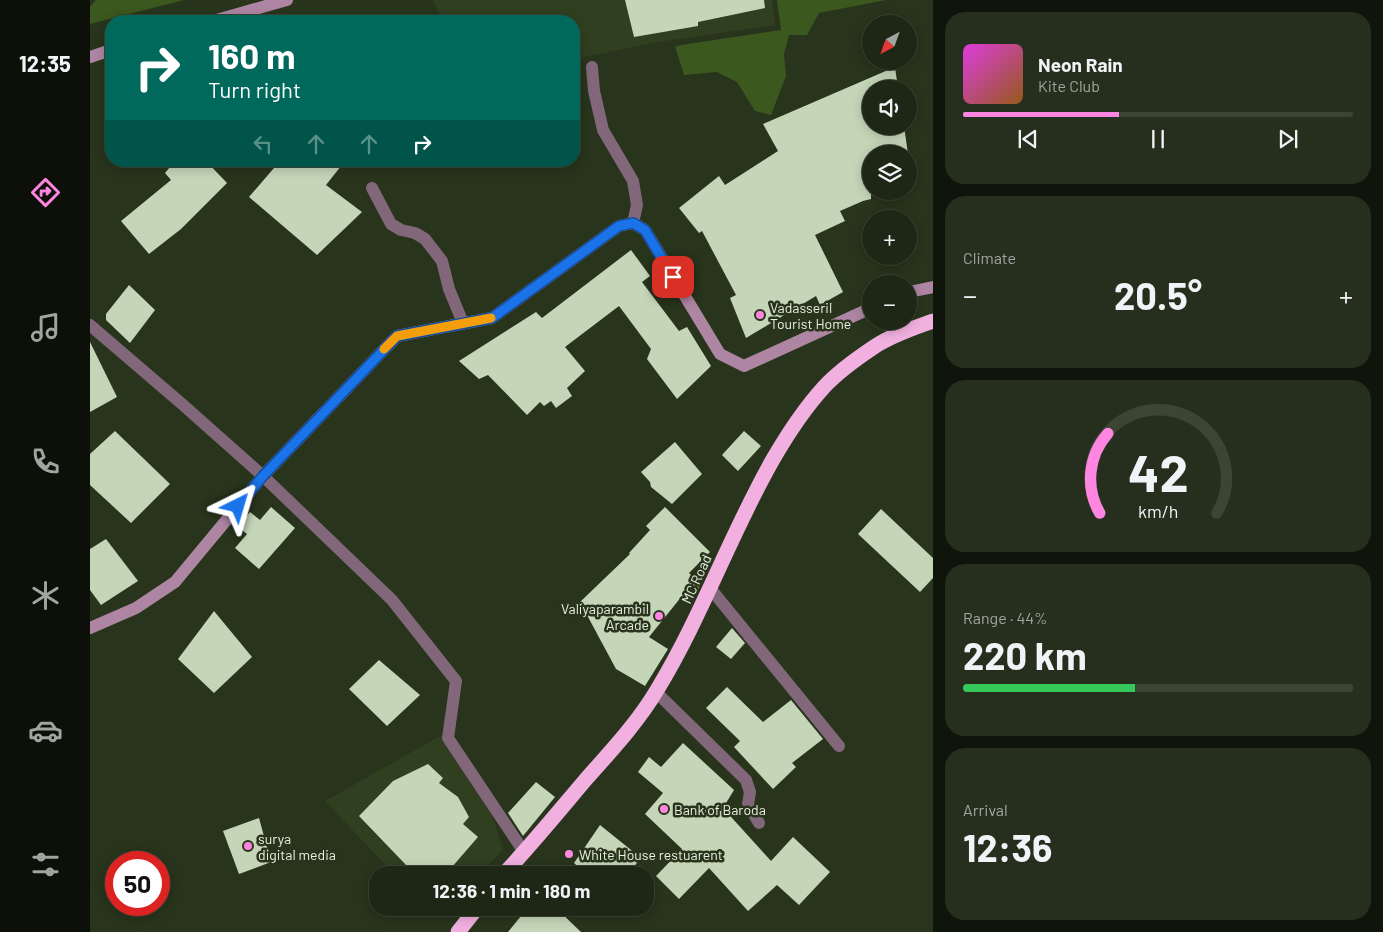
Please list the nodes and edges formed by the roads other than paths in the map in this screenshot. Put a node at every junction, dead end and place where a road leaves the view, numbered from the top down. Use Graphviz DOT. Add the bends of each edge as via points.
graph roads {
  1 [pos="286,0"];
  2 [pos="234,15"];
  3 [pos="105,52"];
  4 [pos="90,57"];
  5 [pos="592,66"];
  6 [pos="372,188"];
  7 [pos="633,223"];
  8 [pos="933,287"];
  9 [pos="917,290"];
  10 [pos="862,312"];
  11 [pos="933,321"];
  12 [pos="463,323"];
  13 [pos="90,325"];
  14 [pos="263,476"];
  15 [pos="710,588"];
  16 [pos="90,628"];
  17 [pos="656,692"];
  18 [pos="839,746"];
  19 [pos="759,824"];
  20 [pos="524,852"];
  21 [pos="511,866"];
  22 [pos="471,916"];
  23 [pos="458,932"];
  1 -- 2 [label="main road"];
  3 -- 4 [label="main road"];
  5 -- 7 [label="street" via="603,130 633,181 637,205"];
  6 -- 12 [label="street" via="391,224 425,239 442,261"];
  7 -- 10 [label="main road" via="645,230 720,354 744,366"];
  7 -- 12 [label="main road" via="619,226 492,318"];
  8 -- 9 [label="main road"];
  11 -- 15 [label="highway, MC Road" via="875,346 825,386 784,441 768,469"];
  12 -- 14 [label="main road" via="397,336"];
  13 -- 14 [label="street"];
  14 -- 16 [label="main road" via="175,582 136,608"];
  14 -- 20 [label="street" via="392,600 456,681 448,738"];
  15 -- 17 [label="highway, MC Road"];
  15 -- 18 [label="street"];
  17 -- 19 [label="street" via="746,780 750,792 748,804"];
  17 -- 20 [label="highway, MC Road" via="618,743"];
  20 -- 21 [label="highway, MC Road"];
  22 -- 23 [label="highway"];
}
